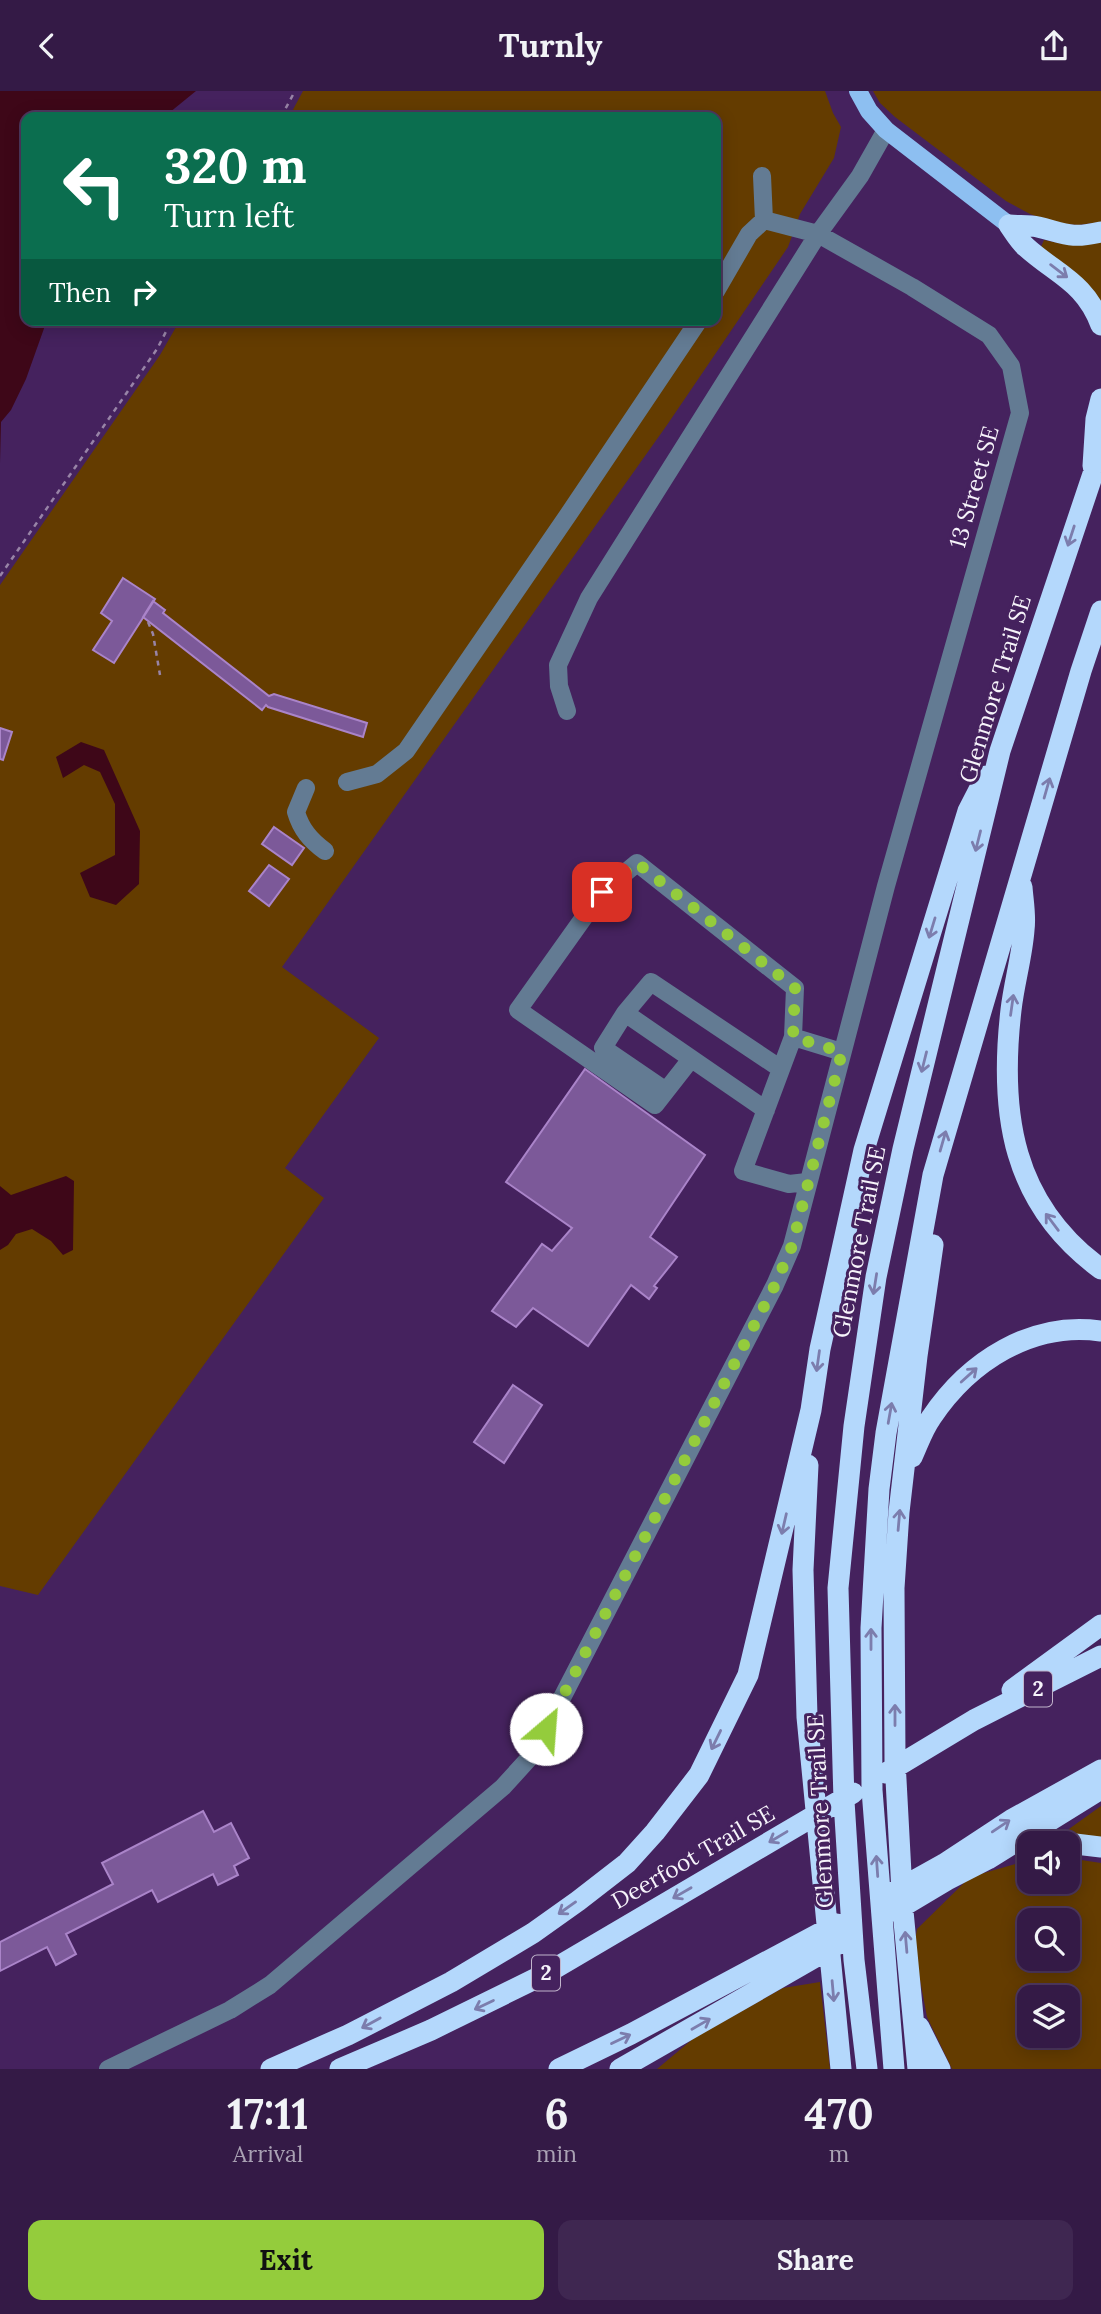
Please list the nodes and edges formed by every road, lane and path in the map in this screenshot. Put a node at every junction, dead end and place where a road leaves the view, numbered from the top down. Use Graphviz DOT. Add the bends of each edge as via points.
graph roads {
  1 [pos="295,91"];
  2 [pos="858,91"];
  3 [pos="284,112"];
  4 [pos="886,130"];
  5 [pos="762,176"];
  6 [pos="764,220"];
  7 [pos="1009,225"];
  8 [pos="1101,232"];
  9 [pos="818,234"];
  10 [pos="721,282"];
  11 [pos="1101,325"];
  12 [pos="169,326"];
  13 [pos="695,326"];
  14 [pos="1101,399"];
  15 [pos="1101,450"];
  16 [pos="1092,471"];
  17 [pos="0,576"];
  18 [pos="1101,611"];
  19 [pos="148,622"];
  20 [pos="1101,644"];
  21 [pos="1081,671"];
  22 [pos="160,675"];
  23 [pos="567,711"];
  24 [pos="1000,751"];
  25 [pos="347,782"];
  26 [pos="306,788"];
  27 [pos="325,851"];
  28 [pos="1021,875"];
  29 [pos="625,1013"];
  30 [pos="793,1037"];
  31 [pos="842,1052"];
  32 [pos="691,1059"];
  33 [pos="781,1069"];
  34 [pos="666,1091"];
  35 [pos="766,1110"];
  36 [pos="933,1175"];
  37 [pos="807,1182"];
  38 [pos="1101,1269"];
  39 [pos="1101,1331"];
  40 [pos="811,1410"];
  41 [pos="905,1471"];
  42 [pos="1101,1625"];
  43 [pos="1101,1656"];
  44 [pos="974,1720"];
  45 [pos="1101,1770"];
  46 [pos="1101,1789"];
  47 [pos="1080,1845"];
  48 [pos="1101,1847"];
  49 [pos="1017,1853"];
  50 [pos="988,1859"];
  51 [pos="946,1872"];
  52 [pos="786,1964"];
  53 [pos="912,2010"];
  54 [pos="656,2049"];
  55 [pos="108,2069"];
  56 [pos="271,2069"];
  57 [pos="340,2069"];
  58 [pos="559,2069"];
  59 [pos="620,2069"];
  60 [pos="636,2069"];
  61 [pos="841,2069"];
  62 [pos="867,2069"];
  63 [pos="894,2069"];
  64 [pos="918,2069"];
  65 [pos="940,2069"];
  1 -- 3 [label="path"];
  2 -- 4 [label="main road"];
  4 -- 7 [label="main road"];
  4 -- 9 [label="lane"];
  5 -- 6 [label="lane"];
  6 -- 9 [label="lane, 13 Street SE"];
  6 -- 10 [label="lane" via="749,234"];
  7 -- 8 [label="highway" via="1036,226 1059,235"];
  7 -- 11 [label="highway, one-way" via="1024,246 1084,295"];
  9 -- 23 [label="lane" via="589,598 558,665"];
  9 -- 31 [label="lane, 13 Street SE" via="989,335 1011,366 1020,413"];
  12 -- 17 [label="path"];
  13 -- 25 [label="lane" via="406,751 377,774"];
  14 -- 16 [label="highway"];
  15 -- 16 [label="highway, Glenmore Trail SE"];
  16 -- 24 [label="highway, Glenmore Trail SE, one-way"];
  18 -- 21 [label="highway"];
  19 -- 22 [label="path"];
  20 -- 21 [label="highway"];
  28 -- 21 [label="highway, one-way"];
  24 -- 40 [label="highway, one-way" via="968,811 864,1150"];
  24 -- 62 [label="highway, Glenmore Trail SE, one-way" via="903,1149 876,1277 853,1439 838,1588 845,1828"];
  26 -- 27 [label="lane" via="296,812 300,826"];
  36 -- 28 [label="highway, one-way"];
  38 -- 28 [label="highway, one-way" via="1080,1255 1042,1208 1018,1157 1010,1121 1011,1009 1025,928"];
  29 -- 32 [label="lane"];
  29 -- 33 [label="lane" via="651,982"];
  29 -- 34 [label="lane" via="603,1048"];
  30 -- 31 [label="lane"];
  30 -- 33 [label="lane"];
  30 -- 34 [label="lane" via="795,988 637,863 602,892 518,1010 655,1105"];
  31 -- 37 [label="lane, 13 Street SE"];
  32 -- 34 [label="lane"];
  32 -- 35 [label="lane"];
  33 -- 35 [label="lane"];
  35 -- 37 [label="lane" via="743,1171 789,1184"];
  36 -- 41 [label="highway" via="938,1212"];
  63 -- 36 [label="highway, one-way" via="872,1790 871,1628 886,1433"];
  37 -- 55 [label="lane, 13 Street SE" via="792,1246 775,1285 533,1754 503,1787 270,1985 209,2021"];
  41 -- 39 [label="highway, one-way" via="930,1419 950,1393 991,1357 1052,1331"];
  40 -- 56 [label="highway, one-way" via="748,1675 699,1775 655,1832 619,1870 533,1933 451,1982"];
  40 -- 61 [label="highway, one-way" via="803,1570 807,1717"];
  53 -- 41 [label="highway, one-way" via="895,1762 894,1588"];
  42 -- 44 [label="highway"];
  43 -- 44 [label="highway, Deerfoot Trail SE / 2"];
  44 -- 57 [label="highway, Deerfoot Trail SE / 2, one-way" via="547,1973"];
  51 -- 45 [label="highway, one-way" via="1011,1820"];
  46 -- 50 [label="highway"];
  47 -- 48 [label="highway"];
  49 -- 50 [label="highway"];
  50 -- 51 [label="highway"];
  51 -- 52 [label="highway"];
  54 -- 52 [label="highway, one-way"];
  58 -- 52 [label="highway, one-way"];
  53 -- 64 [label="highway"];
  53 -- 65 [label="highway"];
  54 -- 59 [label="highway"];
  54 -- 60 [label="highway"];
}
